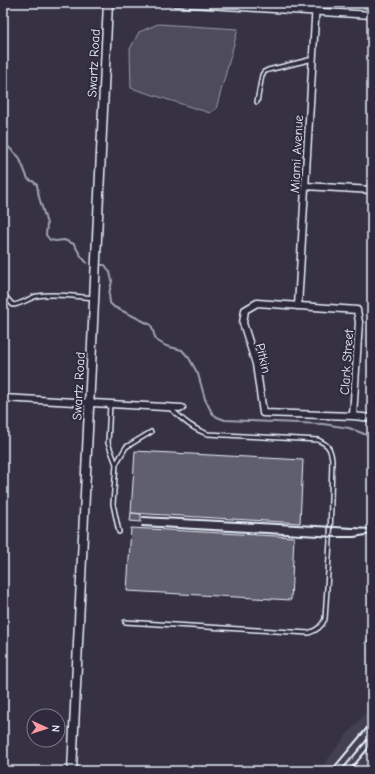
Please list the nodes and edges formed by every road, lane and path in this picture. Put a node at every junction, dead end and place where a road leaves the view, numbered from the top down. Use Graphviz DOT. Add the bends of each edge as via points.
graph roads {
  1 [pos="108,3"];
  2 [pos="175,3"];
  3 [pos="316,3"];
  4 [pos="316,12"];
  5 [pos="372,15"];
  6 [pos="313,59"];
  7 [pos="257,102"];
  8 [pos="305,186"];
  9 [pos="372,190"];
  10 [pos="3,294"];
  11 [pos="94,298"];
  12 [pos="298,306"];
  13 [pos="3,398"];
  14 [pos="89,403"];
  15 [pos="110,404"];
  16 [pos="169,406"];
  17 [pos="182,408"];
  18 [pos="353,416"];
  19 [pos="372,418"];
  20 [pos="151,432"];
  21 [pos="116,464"];
  22 [pos="119,532"];
  23 [pos="125,622"];
  24 [pos="372,764"];
  25 [pos="72,771"];
  26 [pos="366,771"];
  1 -- 11 [label="street, Swartz Road"];
  2 -- 4 [label="street"];
  3 -- 4 [label="street, Miami Avenue"];
  4 -- 5 [label="street"];
  4 -- 6 [label="street, Miami Avenue"];
  6 -- 7 [label="lane" via="264,72"];
  6 -- 8 [label="street, Miami Avenue"];
  8 -- 9 [label="street"];
  8 -- 12 [label="street, Miami Avenue"];
  10 -- 11 [label="lane" via="13,305 37,296"];
  11 -- 14 [label="street, Swartz Road"];
  12 -- 18 [label="street, Clark Street" via="357,310 359,322"];
  12 -- 18 [label="street, Pitkin" via="258,303 246,310 243,323 256,364 263,413"];
  13 -- 14 [label="street"];
  14 -- 15 [label="street"];
  14 -- 25 [label="street, Swartz Road"];
  15 -- 16 [label="street"];
  15 -- 21 [label="lane" via="108,443"];
  16 -- 17 [label="street"];
  16 -- 23 [label="lane" via="193,428 208,434 318,440 326,444 332,459 325,619 322,626 309,633"];
  18 -- 19 [label="street"];
  20 -- 21 [label="lane" via="126,447"];
  21 -- 22 [label="lane" via="113,504"];
  24 -- 26 [label="lane"];
}
